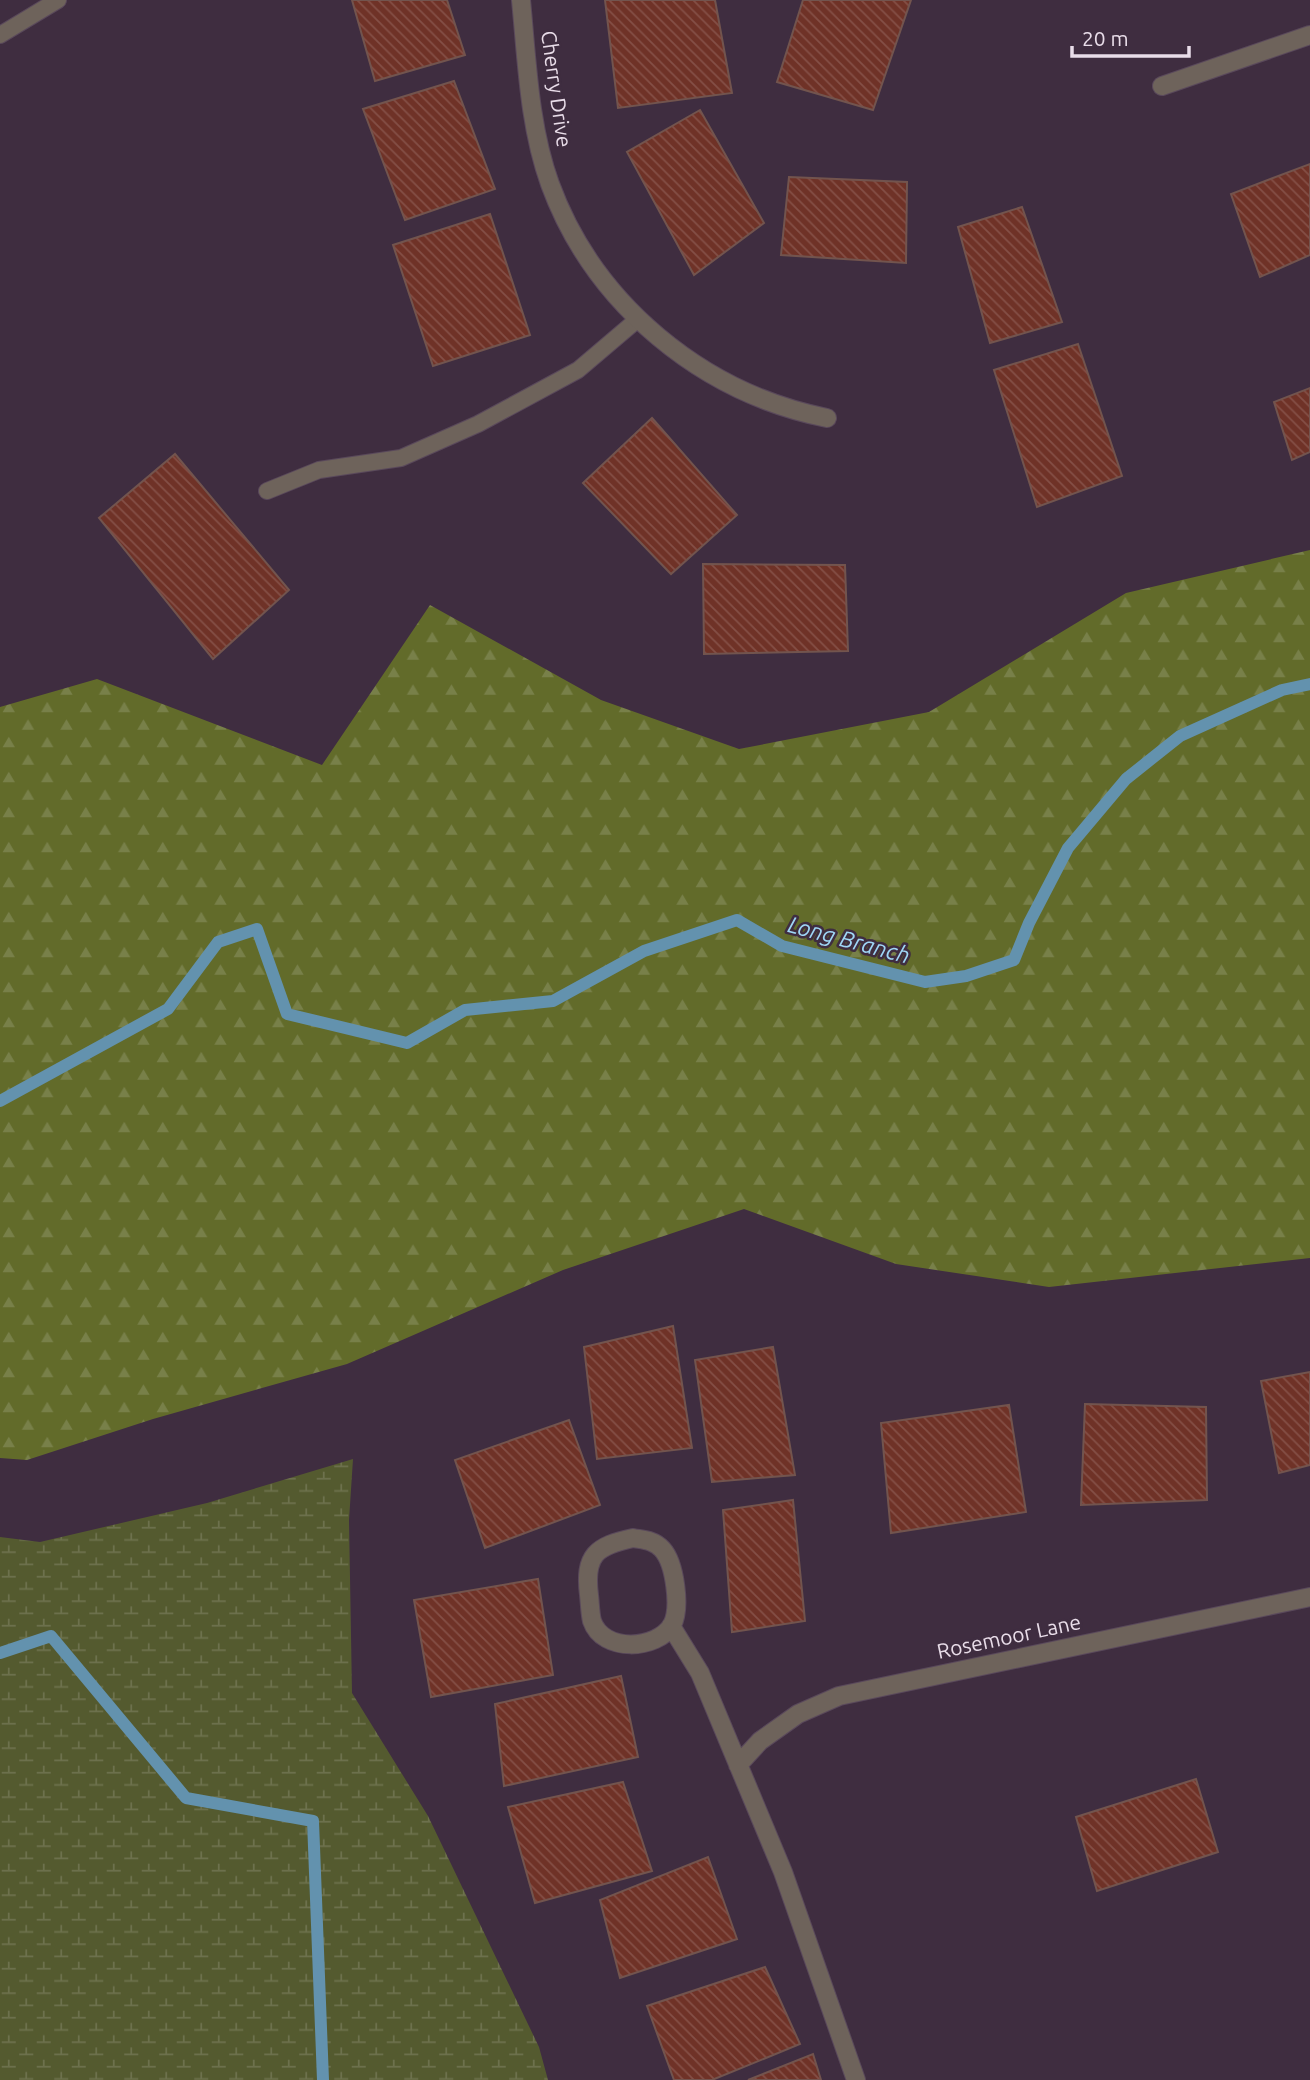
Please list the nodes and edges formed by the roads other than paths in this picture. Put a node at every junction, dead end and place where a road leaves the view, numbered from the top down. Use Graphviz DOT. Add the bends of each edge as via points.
graph roads {
  1 [pos="58,0"];
  2 [pos="521,0"];
  3 [pos="0,35"];
  4 [pos="1310,35"];
  5 [pos="1162,86"];
  6 [pos="638,319"];
  7 [pos="827,418"];
  8 [pos="267,491"];
  9 [pos="1310,1597"];
  10 [pos="671,1626"];
  11 [pos="738,1765"];
  12 [pos="856,2080"];
  1 -- 3 [label="lane"];
  2 -- 6 [label="street, Cherry Drive" via="534,125 550,183 574,238 608,287"];
  4 -- 5 [label="street"];
  6 -- 7 [label="street, Cherry Drive" via="694,364 745,392"];
  6 -- 8 [label="lane" via="578,370 478,424 401,458 319,470"];
  9 -- 11 [label="street, Rosemoor Lane" via="839,1696 797,1714 760,1741"];
  10 -- 10 [label="street" via="677,1611 672,1563 662,1549 633,1538 608,1543 593,1555 586,1575 592,1622 602,1636 628,1645 659,1637"];
  10 -- 11 [label="street" via="700,1673"];
  11 -- 12 [label="street" via="783,1872"];
}
